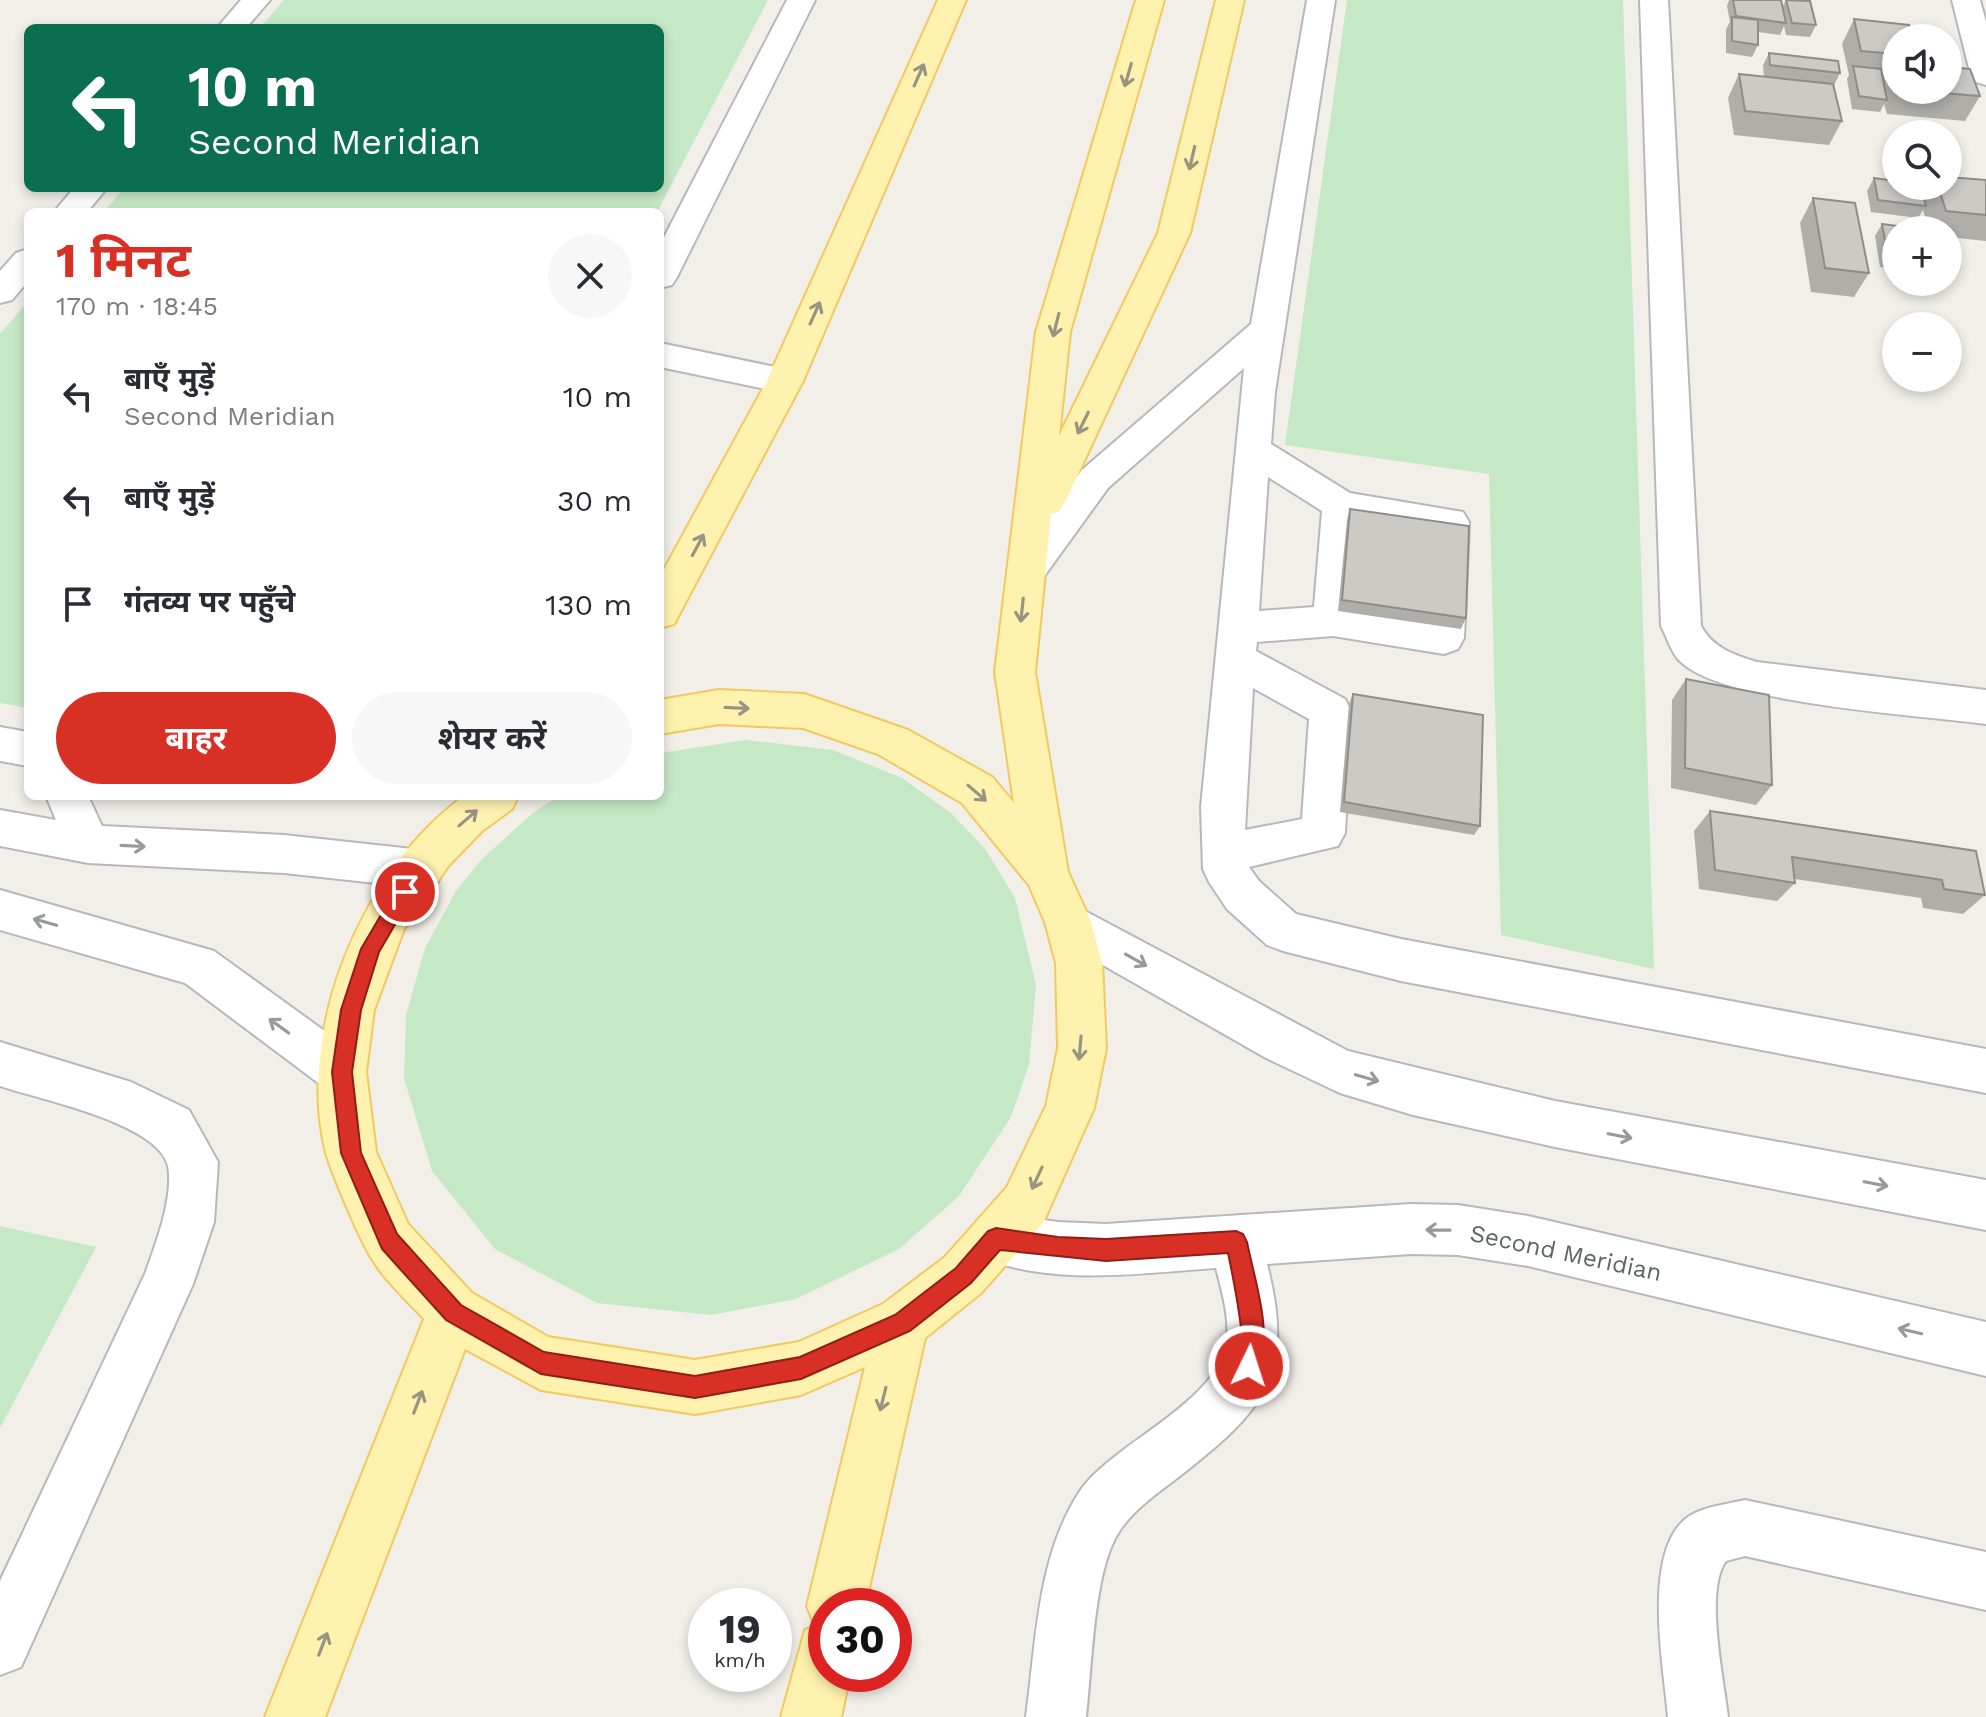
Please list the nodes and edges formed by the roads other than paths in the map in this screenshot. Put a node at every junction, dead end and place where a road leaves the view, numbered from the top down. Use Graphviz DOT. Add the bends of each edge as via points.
graph roads {
  1 [pos="256,0"];
  2 [pos="801,0"];
  3 [pos="952,0"];
  4 [pos="1150,0"];
  5 [pos="1230,0"];
  6 [pos="1321,0"];
  7 [pos="1654,0"];
  8 [pos="1966,0"];
  9 [pos="235,24"];
  10 [pos="1986,76"];
  11 [pos="88,192"];
  12 [pos="74,208"];
  13 [pos="24,265"];
  14 [pos="664,269"];
  15 [pos="0,292"];
  16 [pos="1268,328"];
  17 [pos="664,356"];
  18 [pos="785,381"];
  19 [pos="1252,449"];
  20 [pos="1341,505"];
  21 [pos="1031,532"];
  22 [pos="1026,572"];
  23 [pos="664,606"];
  24 [pos="1333,621"];
  25 [pos="1237,643"];
  26 [pos="1986,707"];
  27 [pos="664,716"];
  28 [pos="0,744"];
  29 [pos="24,748"];
  30 [pos="69,800"];
  31 [pos="492,800"];
  32 [pos="0,828"];
  33 [pos="88,844"];
  34 [pos="1225,853"];
  35 [pos="422,869"];
  36 [pos="1046,873"];
  37 [pos="0,910"];
  38 [pos="1068,922"];
  39 [pos="0,1064"];
  40 [pos="1986,1071"];
  41 [pos="342,1072"];
  42 [pos="1986,1205"];
  43 [pos="996,1238"];
  44 [pos="1236,1242"];
  45 [pos="453,1312"];
  46 [pos="902,1323"];
  47 [pos="1984,1350"];
  48 [pos="1986,1581"];
  49 [pos="840,1588"];
  50 [pos="0,1646"];
  51 [pos="817,1692"];
  52 [pos="295,1717"];
  53 [pos="811,1717"];
  54 [pos="1056,1717"];
  55 [pos="1698,1717"];
  1 -- 9 [label="street"];
  2 -- 14 [label="street"];
  18 -- 3 [label="main road, one-way"];
  4 -- 21 [label="main road, one-way" via="1053,332"];
  5 -- 21 [label="main road, one-way" via="1174,233"];
  6 -- 16 [label="street"];
  7 -- 26 [label="street" via="1681,626 1694,651 1757,678"];
  8 -- 10 [label="street"];
  11 -- 12 [label="street"];
  13 -- 15 [label="street"];
  16 -- 19 [label="street"];
  16 -- 22 [label="street" via="1115,459"];
  17 -- 18 [label="street"];
  23 -- 18 [label="main road, one-way"];
  19 -- 20 [label="street"];
  19 -- 25 [label="street"];
  20 -- 24 [label="street"];
  20 -- 24 [label="street" via="1394,528 1450,522 1444,638 1388,615"];
  21 -- 22 [label="main road"];
  22 -- 36 [label="main road, one-way" via="1015,672"];
  24 -- 25 [label="street"];
  25 -- 34 [label="street" via="1223,807"];
  25 -- 34 [label="street" via="1330,711 1323,833"];
  27 -- 36 [label="main road, one-way" via="719,707 804,711 893,742 977,790"];
  28 -- 29 [label="street"];
  30 -- 33 [label="street"];
  35 -- 31 [label="main road, one-way" via="467,818"];
  32 -- 33 [label="street"];
  33 -- 35 [label="street, one-way" via="284,854"];
  34 -- 40 [label="street" via="1225,869 1243,895 1283,931 1401,960"];
  35 -- 41 [label="main road" via="371,949 351,1010"];
  36 -- 38 [label="main road"];
  41 -- 37 [label="street, one-way" via="198,966"];
  38 -- 42 [label="street, one-way" via="1340,1071 1555,1124"];
  38 -- 43 [label="main road, one-way" via="1079,963 1082,1048 1070,1108 1025,1205"];
  39 -- 50 [label="street" via="131,1105 172,1127 193,1162 189,1222 167,1284"];
  41 -- 45 [label="main road" via="351,1153 390,1242"];
  43 -- 44 [label="street, Second Meridian" via="1106,1250"];
  43 -- 46 [label="main road" via="963,1275"];
  47 -- 44 [label="street, Second Meridian, one-way" via="1528,1241 1458,1230"];
  44 -- 54 [label="street" via="1250,1308 1249,1366 1234,1393 1099,1511 1079,1558"];
  45 -- 46 [label="main road" via="541,1363 695,1387 801,1368"];
  52 -- 45 [label="main road, one-way"];
  46 -- 49 [label="main road, one-way"];
  48 -- 55 [label="street" via="1745,1528 1709,1536 1693,1558 1687,1597"];
  51 -- 53 [label="main road"];
}
